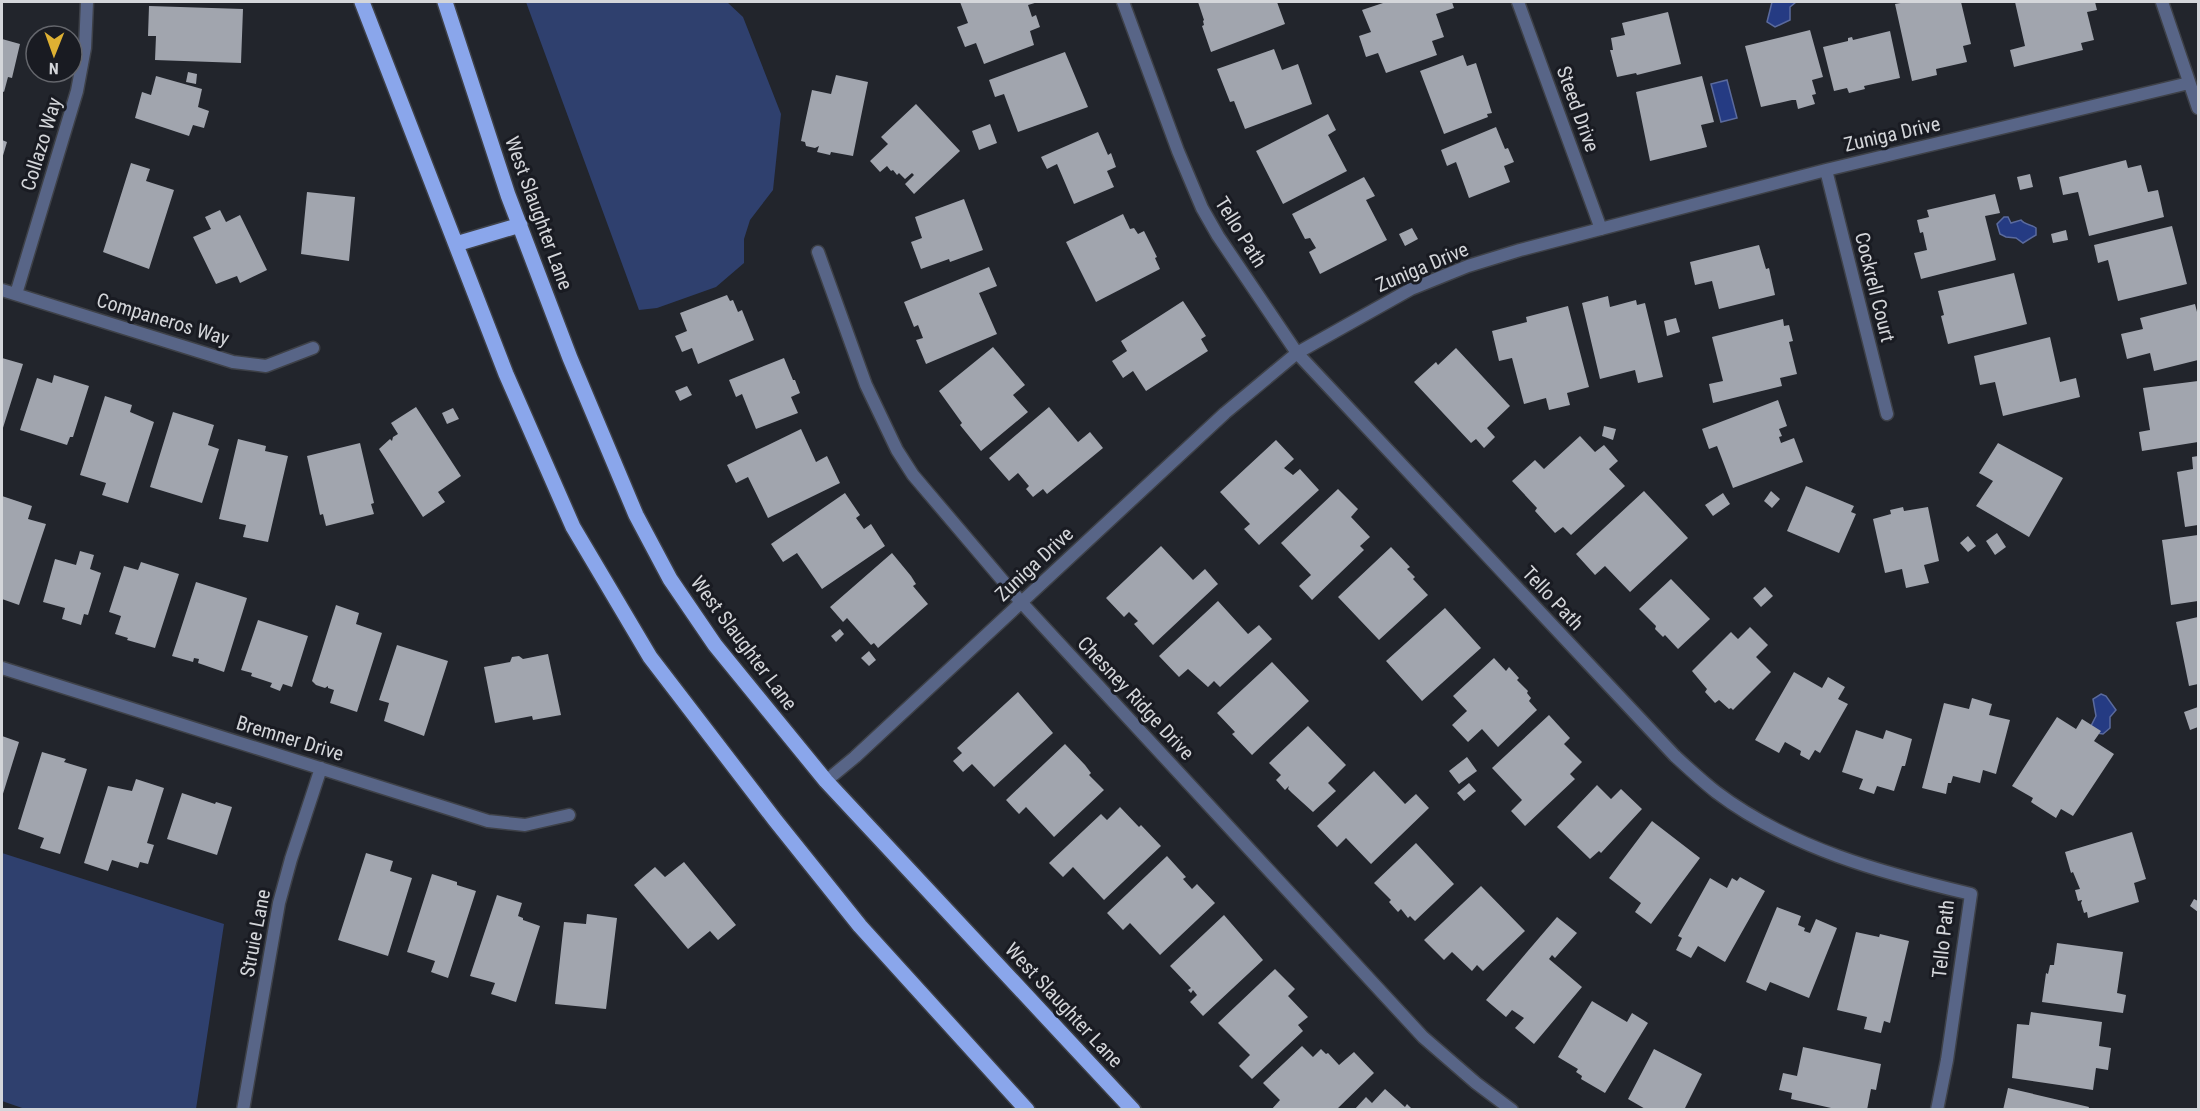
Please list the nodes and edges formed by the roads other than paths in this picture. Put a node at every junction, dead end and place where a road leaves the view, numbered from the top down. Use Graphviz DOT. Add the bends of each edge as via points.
graph roads {
  1 [pos="87,2"];
  2 [pos="362,2"];
  3 [pos="445,2"];
  4 [pos="1123,2"];
  5 [pos="1518,2"];
  6 [pos="2162,2"];
  7 [pos="2189,83"];
  8 [pos="2199,108"];
  9 [pos="1826,170"];
  10 [pos="520,225"];
  11 [pos="1601,229"];
  12 [pos="456,244"];
  13 [pos="818,252"];
  14 [pos="2,290"];
  15 [pos="16,294"];
  16 [pos="313,348"];
  17 [pos="1297,353"];
  18 [pos="1887,414"];
  19 [pos="1022,602"];
  20 [pos="2,668"];
  21 [pos="321,768"];
  22 [pos="826,781"];
  23 [pos="569,816"];
  24 [pos="243,1110"];
  25 [pos="1027,1110"];
  26 [pos="1133,1110"];
  27 [pos="1512,1110"];
  28 [pos="1938,1110"];
  1 -- 15 [label="street, Collazo Way" via="85,48 77,91"];
  2 -- 12 [label="main road"];
  3 -- 10 [label="main road, West Slaughter Lane"];
  4 -- 17 [label="street, Tello Path" via="1202,208"];
  5 -- 11 [label="street, Steed Drive"];
  6 -- 7 [label="street"];
  7 -- 8 [label="street"];
  7 -- 9 [label="street, Zuniga Drive"];
  9 -- 11 [label="street, Zuniga Drive"];
  9 -- 18 [label="street, Cockrell Court"];
  10 -- 12 [label="main road"];
  10 -- 22 [label="main road, West Slaughter Lane" via="636,515 670,579 715,645"];
  11 -- 17 [label="street, Zuniga Drive" via="1520,250 1411,289"];
  12 -- 25 [label="main road" via="573,527 650,657 860,926"];
  13 -- 19 [label="street, Chesney Ridge Drive" via="866,385 897,450 920,483"];
  14 -- 15 [label="street, Companeros Way"];
  15 -- 16 [label="street, Companeros Way" via="233,362 266,366"];
  17 -- 19 [label="street, Zuniga Drive" via="1216,421"];
  17 -- 28 [label="street, Tello Path" via="1675,756 1717,792 1757,818 1849,861 1971,894"];
  19 -- 22 [label="street, Zuniga Drive"];
  19 -- 27 [label="street, Chesney Ridge Drive" via="1423,1036"];
  20 -- 21 [label="street, Bremner Drive"];
  21 -- 23 [label="street, Bremner Drive" via="488,821 525,825"];
  21 -- 24 [label="street, Struie Lane" via="279,903"];
  22 -- 26 [label="main road, West Slaughter Lane"];
}
